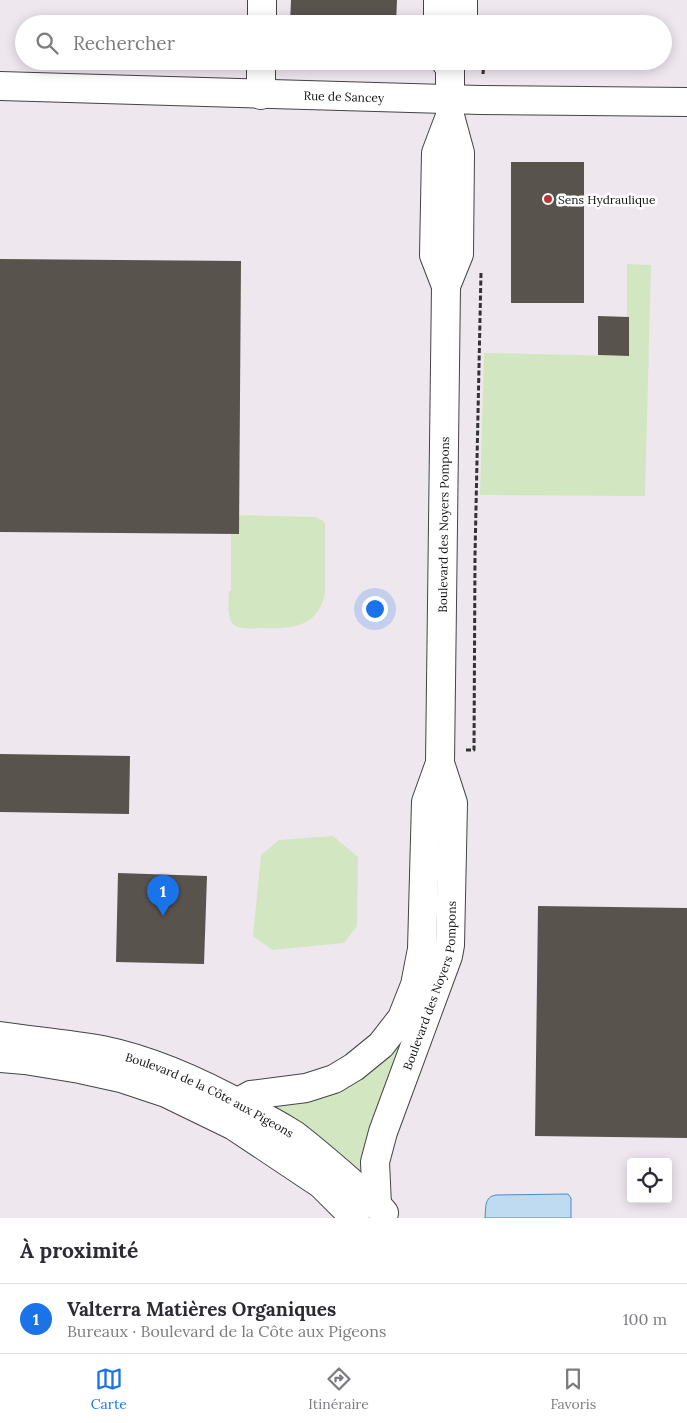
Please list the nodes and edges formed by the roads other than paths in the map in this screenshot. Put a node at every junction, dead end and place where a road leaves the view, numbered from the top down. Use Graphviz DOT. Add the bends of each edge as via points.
graph roads {
  1 [pos="262,0"];
  2 [pos="438,0"];
  3 [pos="463,0"];
  4 [pos="262,15"];
  5 [pos="438,15"];
  6 [pos="463,15"];
  7 [pos="261,70"];
  8 [pos="450,70"];
  9 [pos="0,86"];
  10 [pos="261,95"];
  11 [pos="687,102"];
  12 [pos="450,107"];
  13 [pos="440,756"];
  14 [pos="0,1036"];
  15 [pos="0,1058"];
  16 [pos="238,1102"];
  17 [pos="373,1214"];
  1 -- 4 [label="street"];
  2 -- 5 [label="street"];
  3 -- 6 [label="street"];
  7 -- 10 [label="street"];
  8 -- 12 [label="street, Boulevard des Noyers Pompons"];
  9 -- 10 [label="street, Rue de Sancey"];
  10 -- 12 [label="street, Rue de Sancey"];
  11 -- 12 [label="street, Rue de Sancey" via="480,100"];
  12 -- 13 [label="street, Boulevard des Noyers Pompons" via="436,153 434,255 446,286"];
  13 -- 16 [label="street, Boulevard des Noyers Pompons" via="426,802 422,949 415,985 402,1018 381,1045 334,1079 306,1088 251,1096"];
  13 -- 17 [label="street, Boulevard des Noyers Pompons" via="453,803 450,945 383,1132 375,1162"];
  14 -- 16 [label="street, Boulevard de la Côte aux Pigeons" via="102,1050 131,1058"];
  15 -- 17 [label="street, Boulevard de la Côte aux Pigeons" via="80,1069 166,1093 234,1126"];
  16 -- 17 [label="street, Boulevard de la Côte aux Pigeons" via="291,1133 323,1158"];
}
